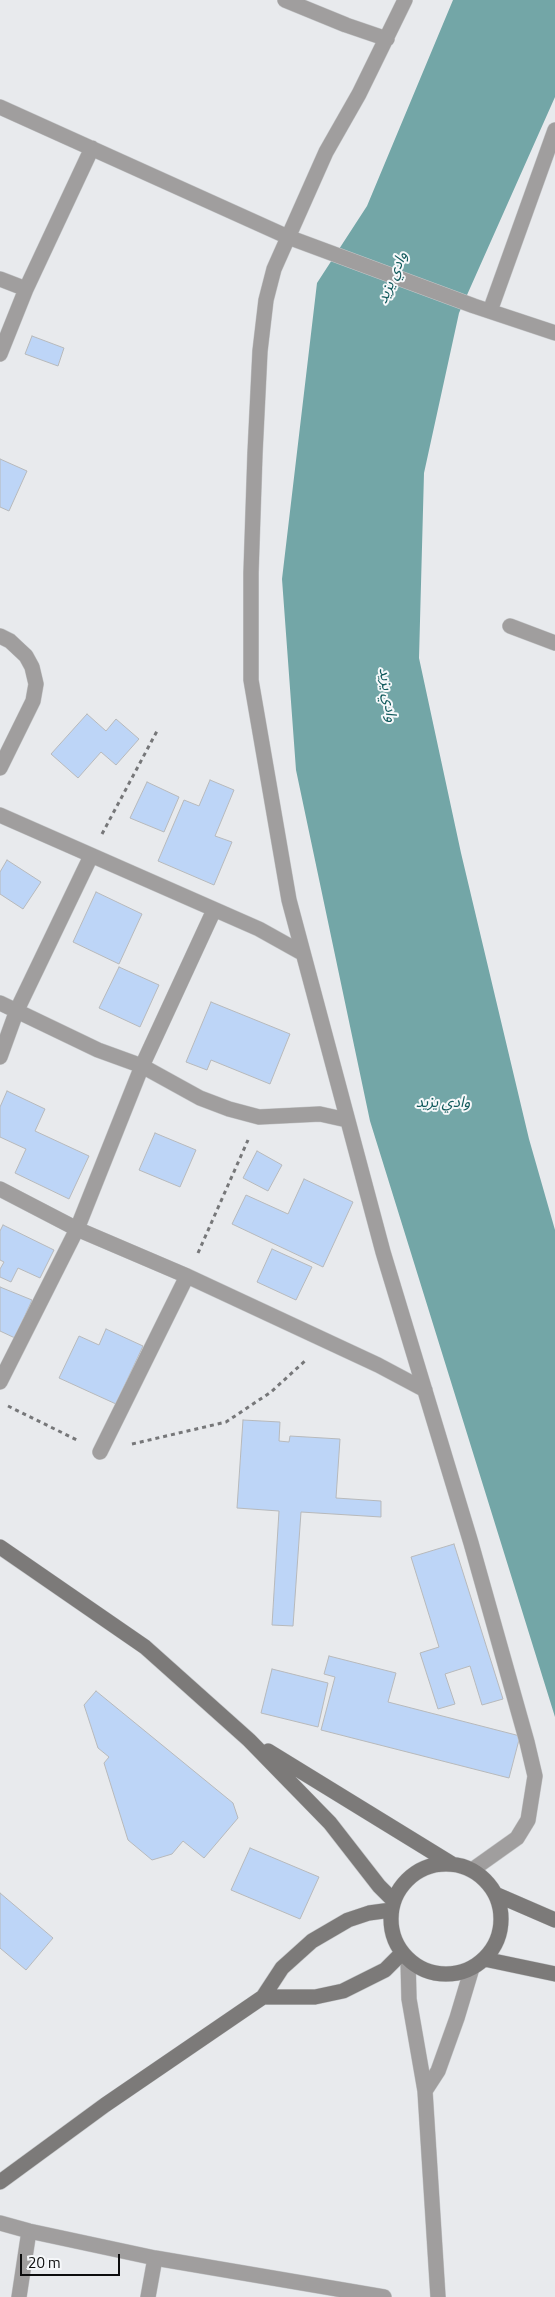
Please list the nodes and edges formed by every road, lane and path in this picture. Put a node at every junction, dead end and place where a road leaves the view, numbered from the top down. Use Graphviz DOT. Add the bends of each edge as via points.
graph roads {
  1 [pos="405,0"];
  2 [pos="294,2"];
  3 [pos="387,39"];
  4 [pos="0,107"];
  5 [pos="555,130"];
  6 [pos="92,148"];
  7 [pos="288,237"];
  8 [pos="0,279"];
  9 [pos="26,289"];
  10 [pos="490,311"];
  11 [pos="555,333"];
  12 [pos="0,354"];
  13 [pos="510,626"];
  14 [pos="0,636"];
  15 [pos="555,643"];
  16 [pos="157,731"];
  17 [pos="0,768"];
  18 [pos="0,815"];
  19 [pos="91,856"];
  20 [pos="214,910"];
  21 [pos="302,953"];
  22 [pos="0,1003"];
  23 [pos="17,1010"];
  24 [pos="0,1057"];
  25 [pos="142,1066"];
  26 [pos="259,1117"];
  27 [pos="347,1120"];
  28 [pos="0,1189"];
  29 [pos="77,1229"];
  30 [pos="187,1276"];
  31 [pos="326,1340"];
  32 [pos="0,1382"];
  33 [pos="426,1390"];
  34 [pos="0,1402"];
  35 [pos="100,1452"];
  36 [pos="0,1546"];
  37 [pos="249,1740"];
  38 [pos="452,1864"];
  39 [pos="472,1870"];
  40 [pos="495,1894"];
  41 [pos="392,1905"];
  42 [pos="555,1920"];
  43 [pos="405,1956"];
  44 [pos="478,1963"];
  45 [pos="555,1974"];
  46 [pos="263,1997"];
  47 [pos="425,2091"];
  48 [pos="0,2182"];
  49 [pos="0,2223"];
  50 [pos="29,2232"];
  51 [pos="155,2258"];
  52 [pos="312,2291"];
  53 [pos="18,2297"];
  54 [pos="148,2297"];
  55 [pos="384,2297"];
  56 [pos="438,2297"];
  1 -- 3 [label="street"];
  2 -- 3 [label="street"];
  3 -- 7 [label="street" via="326,152"];
  4 -- 6 [label="street"];
  5 -- 10 [label="street"];
  6 -- 7 [label="street"];
  6 -- 9 [label="street"];
  7 -- 10 [label="street"];
  7 -- 21 [label="street" via="274,269 266,300 260,351 251,573 251,680 280,854"];
  8 -- 9 [label="street"];
  9 -- 12 [label="street"];
  10 -- 11 [label="street"];
  13 -- 15 [label="street"];
  14 -- 17 [label="street" via="26,656 36,684 33,702"];
  16 -- 19 [label="path"];
  18 -- 19 [label="street"];
  19 -- 20 [label="street"];
  19 -- 23 [label="street"];
  20 -- 21 [label="street" via="259,929"];
  20 -- 25 [label="street"];
  21 -- 27 [label="street"];
  22 -- 23 [label="street"];
  23 -- 24 [label="street"];
  23 -- 25 [label="street" via="98,1050"];
  25 -- 26 [label="street" via="200,1098"];
  25 -- 29 [label="street"];
  26 -- 27 [label="street" via="320,1114"];
  26 -- 30 [label="path"];
  27 -- 33 [label="street" via="383,1252"];
  28 -- 29 [label="street"];
  29 -- 30 [label="street"];
  29 -- 32 [label="street"];
  30 -- 31 [label="street"];
  30 -- 35 [label="street"];
  31 -- 33 [label="street"];
  31 -- 35 [label="path" via="271,1392 226,1422"];
  33 -- 39 [label="street" via="535,1776 528,1820 517,1838"];
  34 -- 35 [label="path"];
  36 -- 37 [label="main road" via="145,1647"];
  37 -- 38 [label="main road"];
  37 -- 41 [label="main road" via="330,1823"];
  38 -- 39 [label="main road"];
  38 -- 41 [label="main road" via="434,1865 416,1872 402,1884"];
  39 -- 40 [label="main road" via="486,1880"];
  40 -- 42 [label="main road"];
  40 -- 44 [label="main road" via="500,1910 500,1928 495,1944"];
  41 -- 43 [label="main road" via="390,1925 394,1940"];
  41 -- 46 [label="main road" via="348,1920 312,1942 282,1968"];
  43 -- 44 [label="main road" via="419,1968 445,1975"];
  43 -- 46 [label="main road" via="343,1991 315,1997"];
  43 -- 47 [label="street"];
  44 -- 45 [label="main road"];
  44 -- 47 [label="street" via="438,2071"];
  46 -- 48 [label="main road" via="105,2105"];
  47 -- 56 [label="street"];
  49 -- 50 [label="street"];
  50 -- 51 [label="street"];
  50 -- 53 [label="street"];
  51 -- 52 [label="street"];
  51 -- 54 [label="street"];
  52 -- 55 [label="street"];
}
